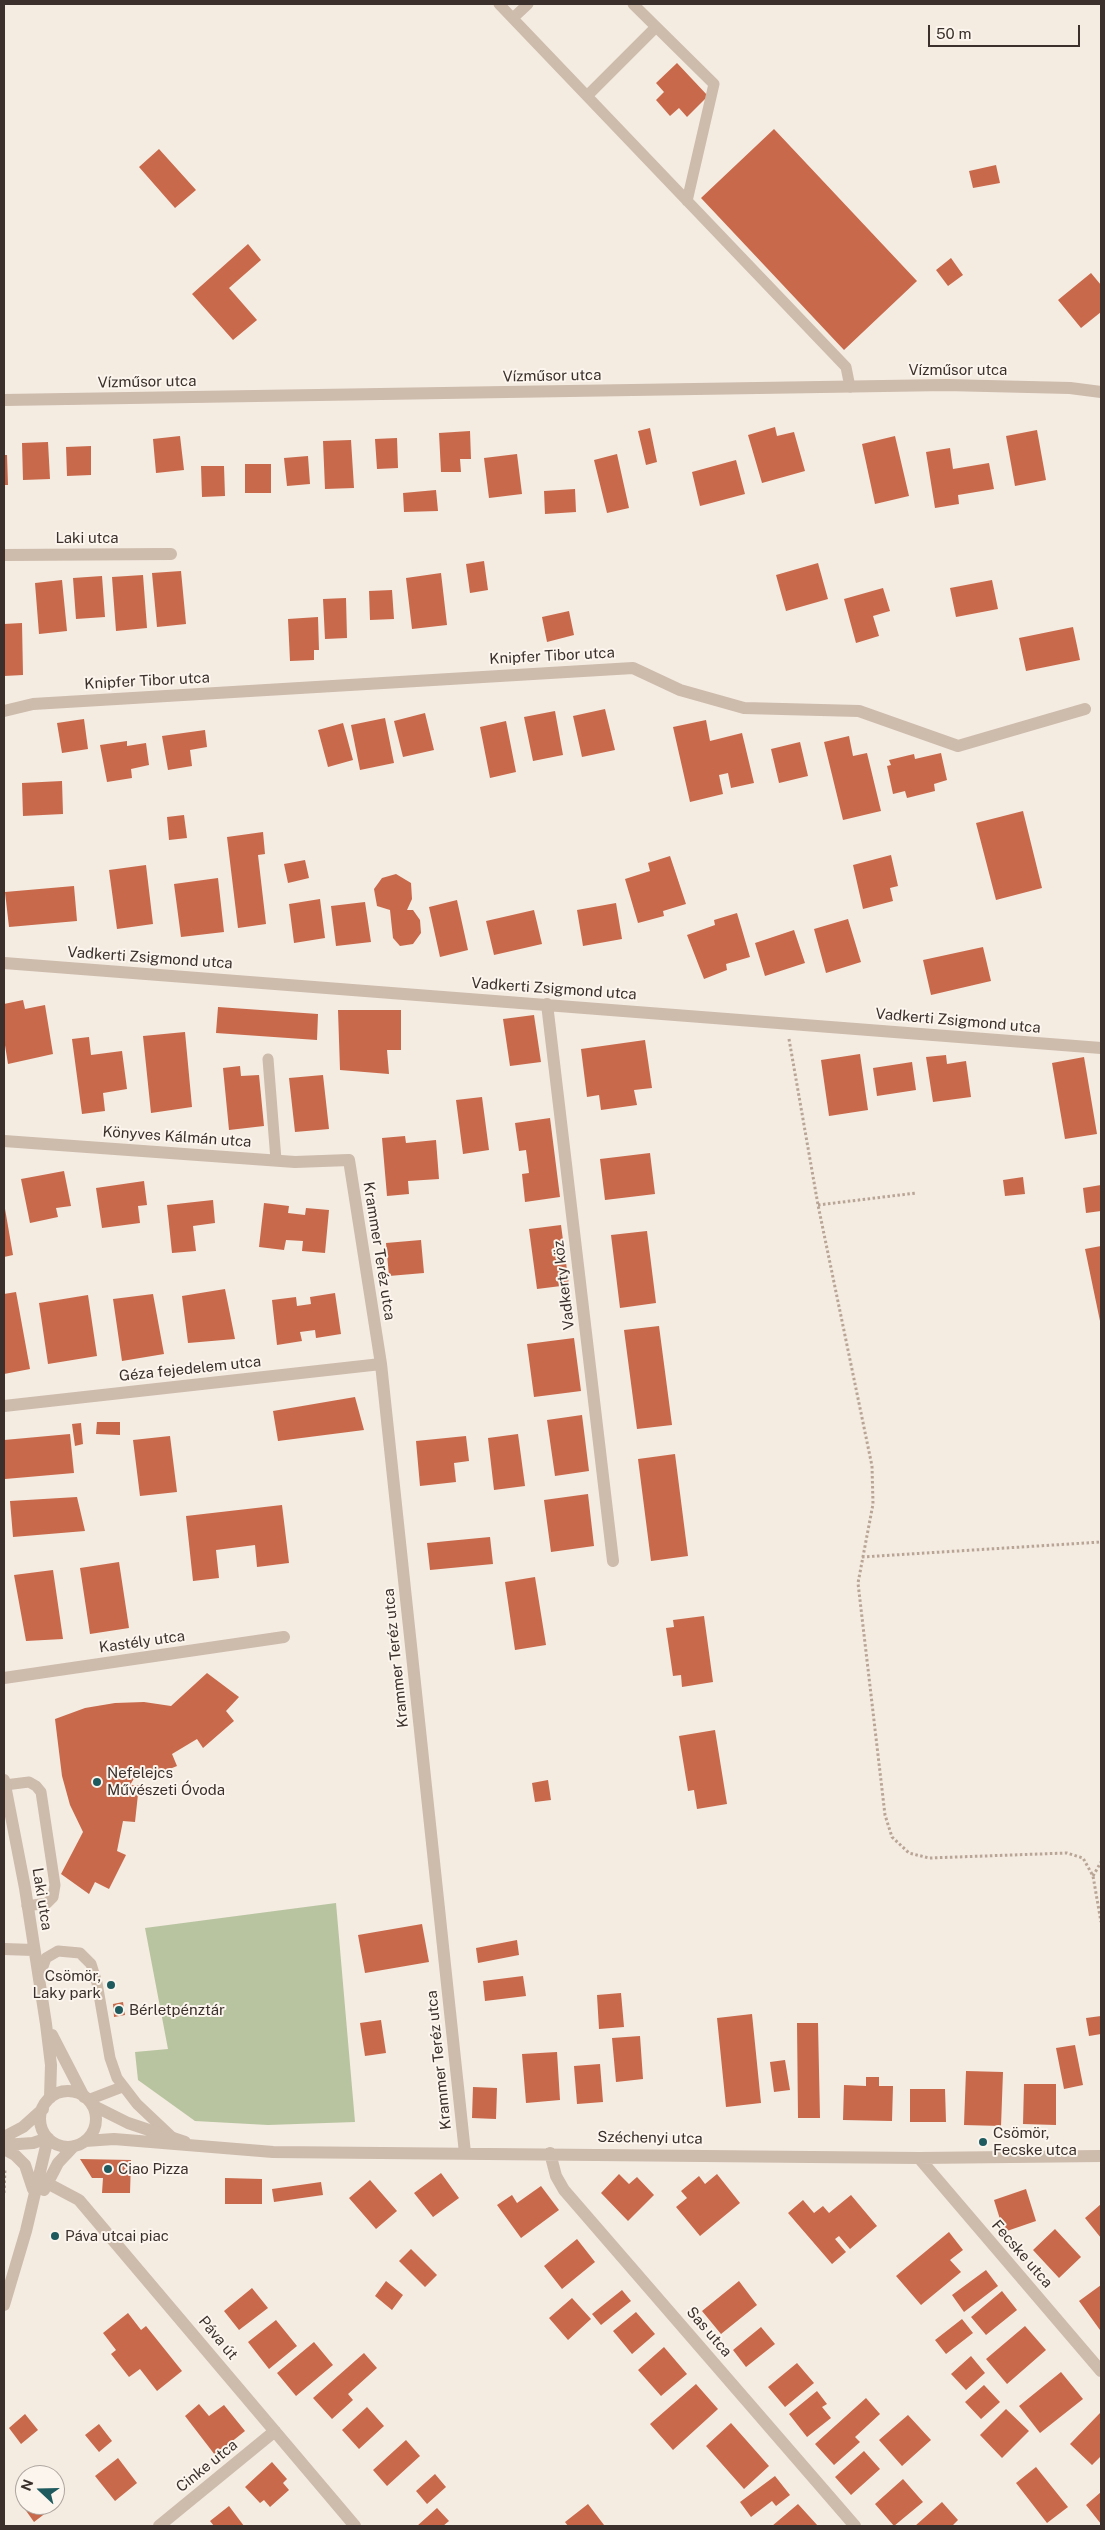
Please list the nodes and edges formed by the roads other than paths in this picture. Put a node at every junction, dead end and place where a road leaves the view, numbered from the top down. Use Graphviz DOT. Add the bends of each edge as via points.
graph roads {
  1 [pos="499,4"];
  2 [pos="528,4"];
  3 [pos="632,4"];
  4 [pos="513,18"];
  5 [pos="656,27"];
  6 [pos="587,96"];
  7 [pos="687,201"];
  8 [pos="850,387"];
  9 [pos="1101,392"];
  10 [pos="4,400"];
  11 [pos="171,554"];
  12 [pos="4,555"];
  13 [pos="1085,709"];
  14 [pos="4,711"];
  15 [pos="4,963"];
  16 [pos="547,1004"];
  17 [pos="1101,1048"];
  18 [pos="268,1059"];
  19 [pos="4,1141"];
  20 [pos="276,1160"];
  21 [pos="348,1160"];
  22 [pos="381,1364"];
  23 [pos="4,1406"];
  24 [pos="612,1561"];
  25 [pos="284,1637"];
  26 [pos="4,1678"];
  27 [pos="4,1782"];
  28 [pos="27,1906"];
  29 [pos="4,1949"];
  30 [pos="33,1950"];
  31 [pos="39,1982"];
  32 [pos="46,2024"];
  33 [pos="122,2087"];
  34 [pos="88,2100"];
  35 [pos="46,2104"];
  36 [pos="4,2136"];
  37 [pos="48,2138"];
  38 [pos="173,2138"];
  39 [pos="80,2144"];
  40 [pos="4,2145"];
  41 [pos="199,2148"];
  42 [pos="4,2149"];
  43 [pos="464,2153"];
  44 [pos="550,2153"];
  45 [pos="1101,2156"];
  46 [pos="919,2158"];
  47 [pos="47,2183"];
  48 [pos="34,2195"];
  49 [pos="26,2232"];
  50 [pos="4,2305"];
  51 [pos="1101,2371"];
  52 [pos="275,2431"];
  53 [pos="159,2526"];
  54 [pos="355,2526"];
  55 [pos="855,2526"];
  1 -- 4 [label="lane"];
  2 -- 4 [label="lane"];
  3 -- 5 [label="lane"];
  4 -- 6 [label="lane"];
  5 -- 6 [label="lane"];
  5 -- 7 [label="lane" via="714,84"];
  6 -- 7 [label="lane"];
  7 -- 8 [label="lane" via="846,367"];
  8 -- 9 [label="street, Vízműsor utca" via="955,385 1070,388"];
  8 -- 10 [label="street, Vízműsor utca"];
  11 -- 12 [label="street, Laki utca"];
  13 -- 14 [label="street, Knipfer Tibor utca" via="958,746 859,712 744,708 680,690 633,668 33,704"];
  15 -- 16 [label="street, Vadkerti Zsigmond utca"];
  16 -- 17 [label="street, Vadkerti Zsigmond utca"];
  16 -- 24 [label="street, Vadkerty köz"];
  18 -- 20 [label="lane"];
  19 -- 20 [label="street, Könyves Kálmán utca"];
  20 -- 21 [label="street, Könyves Kálmán utca"];
  21 -- 22 [label="street, Krammer Teréz utca"];
  22 -- 23 [label="street, Géza fejedelem utca"];
  22 -- 43 [label="street, Krammer Teréz utca"];
  25 -- 26 [label="street, Kastély utca"];
  27 -- 28 [label="street, Laki utca"];
  27 -- 28 [label="lane" via="28,1782 41,1792 55,1885 53,1897 47,1903"];
  28 -- 30 [label="street, Laki utca"];
  29 -- 30 [label="street"];
  30 -- 31 [label="street, Laki utca"];
  31 -- 32 [label="street, Laki utca"];
  31 -- 33 [label="lane" via="42,1964 58,1951 80,1953 91,1964 98,1983 110,2058"];
  32 -- 34 [label="street, Laki utca"];
  32 -- 35 [label="street, Laki utca" via="51,2065"];
  33 -- 34 [label="lane"];
  33 -- 38 [label="lane"];
  34 -- 35 [label="street" via="72,2092 64,2092"];
  34 -- 38 [label="street, Széchenyi utca" via="128,2123"];
  34 -- 39 [label="street" via="96,2120 91,2136"];
  35 -- 36 [label="street" via="23,2127"];
  35 -- 37 [label="street" via="41,2124"];
  37 -- 39 [label="street" via="60,2146"];
  37 -- 40 [label="street" via="33,2143"];
  37 -- 48 [label="street"];
  38 -- 41 [label="street, Széchenyi utca"];
  39 -- 41 [label="street, Széchenyi utca" via="114,2139"];
  39 -- 47 [label="street" via="58,2163"];
  41 -- 43 [label="street, Széchenyi utca" via="272,2152"];
  42 -- 48 [label="street" via="25,2165 31,2176"];
  43 -- 44 [label="street, Széchenyi utca"];
  44 -- 46 [label="street, Széchenyi utca"];
  44 -- 55 [label="street, Sas utca" via="556,2176 564,2190"];
  45 -- 46 [label="street, Széchenyi utca"];
  46 -- 51 [label="street, Fecske utca"];
  47 -- 49 [label="street"];
  47 -- 52 [label="street, Páva út" via="79,2200"];
  48 -- 49 [label="street"];
  49 -- 50 [label="street"];
  52 -- 53 [label="street, Cinke utca"];
  52 -- 54 [label="street, Páva út"];
}
